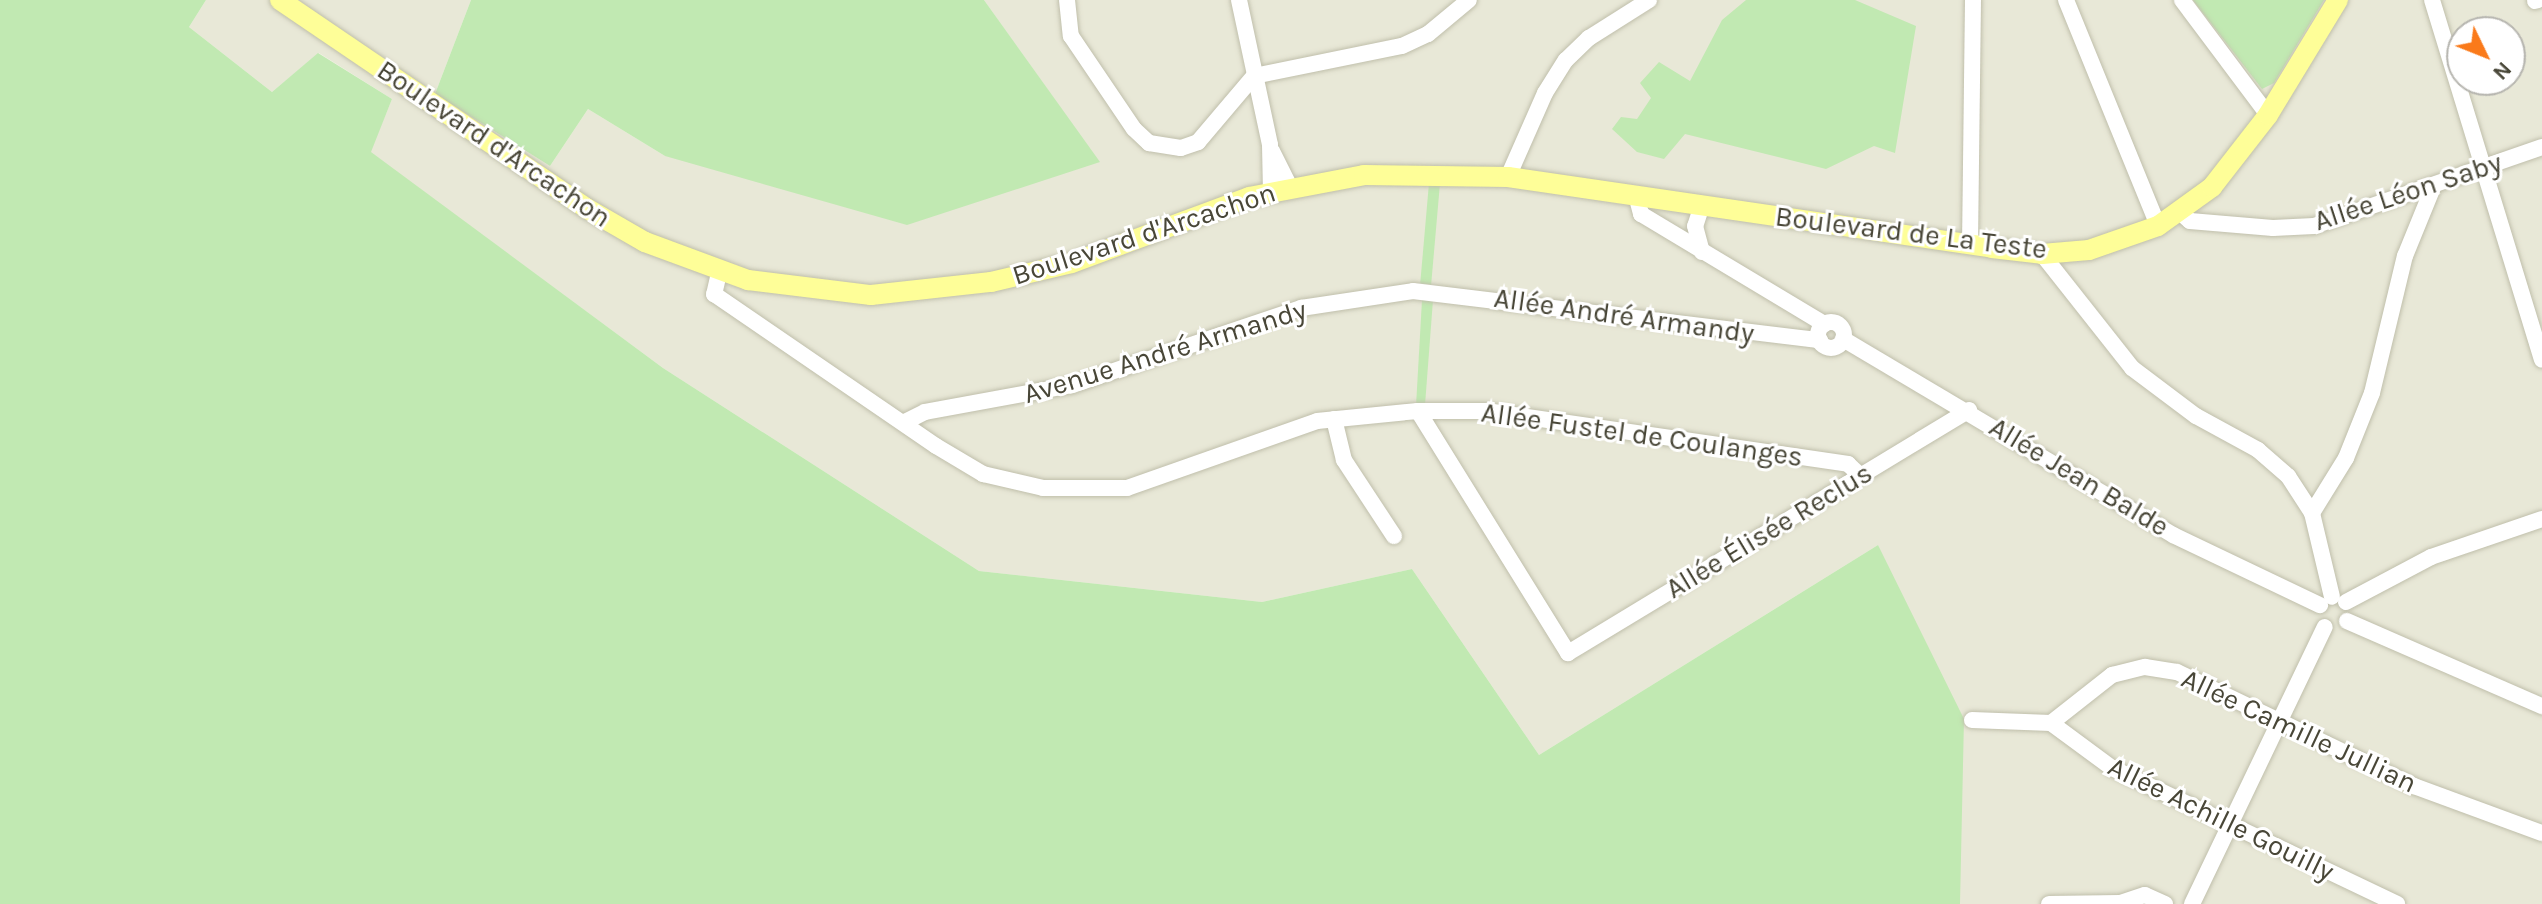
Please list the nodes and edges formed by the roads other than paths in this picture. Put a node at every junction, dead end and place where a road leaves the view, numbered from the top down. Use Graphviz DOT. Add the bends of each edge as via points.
graph roads {
  1 [pos="280,0"];
  2 [pos="1067,0"];
  3 [pos="1239,0"];
  4 [pos="1469,0"];
  5 [pos="1649,0"];
  6 [pos="1973,0"];
  7 [pos="2066,0"];
  8 [pos="2182,0"];
  9 [pos="2338,0"];
  10 [pos="2432,0"];
  11 [pos="1621,6"];
  12 [pos="1254,76"];
  13 [pos="2268,115"];
  14 [pos="2542,147"];
  15 [pos="2485,168"];
  16 [pos="1465,174"];
  17 [pos="1508,177"];
  18 [pos="2434,185"];
  19 [pos="1280,190"];
  20 [pos="1636,195"];
  21 [pos="1702,205"];
  22 [pos="2181,213"];
  23 [pos="2158,226"];
  24 [pos="1970,245"];
  25 [pos="1702,252"];
  26 [pos="2042,254"];
  27 [pos="719,273"];
  28 [pos="1428,291"];
  29 [pos="1822,332"];
  30 [pos="1843,339"];
  31 [pos="2542,360"];
  32 [pos="1969,410"];
  33 [pos="1418,411"];
  34 [pos="1334,419"];
  35 [pos="905,422"];
  36 [pos="1861,476"];
  37 [pos="2312,513"];
  38 [pos="2542,519"];
  39 [pos="1394,536"];
  40 [pos="2333,601"];
  41 [pos="2347,621"];
  42 [pos="2325,627"];
  43 [pos="2542,706"];
  44 [pos="1972,720"];
  45 [pos="2279,721"];
  46 [pos="2051,723"];
  47 [pos="2230,825"];
  48 [pos="2542,833"];
  49 [pos="2049,904"];
  50 [pos="2165,904"];
  51 [pos="2192,904"];
  52 [pos="2397,904"];
  1 -- 27 [label="main road, Boulevard d'Arcachon" via="586,208 645,242"];
  2 -- 12 [label="street" via="1077,48 1149,143 1181,148 1198,142"];
  3 -- 12 [label="street"];
  4 -- 12 [label="street" via="1428,34 1402,46"];
  5 -- 11 [label="street"];
  6 -- 24 [label="street"];
  7 -- 23 [label="street"];
  8 -- 13 [label="street"];
  9 -- 13 [label="main road, Boulevard de La Teste"];
  10 -- 15 [label="street"];
  11 -- 17 [label="street" via="1566,60 1545,93"];
  12 -- 19 [label="street"];
  13 -- 22 [label="main road, Boulevard de La Teste" via="2219,179"];
  14 -- 15 [label="street, Allée Léon Saby"];
  15 -- 18 [label="street, Allée Léon Saby"];
  15 -- 31 [label="street"];
  16 -- 17 [label="main road, Boulevard de La Teste"];
  16 -- 19 [label="main road, Boulevard d'Arcachon" via="1364,175"];
  17 -- 20 [label="main road, Boulevard de La Teste"];
  18 -- 22 [label="street, Allée Léon Saby" via="2314,226 2204,222 2185,219"];
  18 -- 37 [label="street" via="2405,256 2372,393 2346,458"];
  19 -- 27 [label="main road, Boulevard d'Arcachon" via="1072,263 991,282 871,295 792,288"];
  20 -- 21 [label="main road, Boulevard de La Teste"];
  20 -- 25 [label="street" via="1641,214"];
  21 -- 24 [label="main road, Boulevard de La Teste"];
  21 -- 25 [label="street" via="1695,226"];
  22 -- 23 [label="main road, Boulevard de La Teste"];
  23 -- 26 [label="main road, Boulevard de La Teste" via="2089,250"];
  24 -- 26 [label="main road, Boulevard de La Teste"];
  25 -- 29 [label="street"];
  26 -- 37 [label="street" via="2132,368 2196,416 2258,450 2288,476"];
  27 -- 35 [label="street, Allée Fustel de Coulanges" via="714,294"];
  28 -- 29 [label="street, Allée André Armandy"];
  28 -- 35 [label="street, Avenue André Armandy" via="1301,308 1072,385 925,412"];
  29 -- 30 [label="street, Allée André Armandy" via="1831,347"];
  30 -- 32 [label="street, Allée Jean Balde"];
  32 -- 36 [label="street, Allée Élisée Reclus"];
  32 -- 40 [label="street, Allée Jean Balde" via="2173,535"];
  33 -- 34 [label="street, Allée Fustel de Coulanges"];
  33 -- 36 [label="street, Allée Fustel de Coulanges" via="1486,411 1848,464"];
  33 -- 36 [label="street, Allée Élisée Reclus" via="1568,653"];
  34 -- 35 [label="street, Allée Fustel de Coulanges" via="1143,484 1068,491 983,474"];
  34 -- 39 [label="street" via="1344,460"];
  37 -- 40 [label="street"];
  38 -- 40 [label="street" via="2431,557"];
  40 -- 41 [label="street"];
  40 -- 42 [label="street" via="2318,614"];
  41 -- 42 [label="street" via="2340,628"];
  41 -- 43 [label="street"];
  42 -- 45 [label="street"];
  44 -- 46 [label="street"];
  45 -- 46 [label="street, Allée Camille Jullian" via="2177,672 2145,667 2112,675"];
  45 -- 47 [label="street"];
  45 -- 48 [label="street, Allée Camille Jullian" via="2414,786"];
  46 -- 47 [label="street, Allée Achille Gouilly" via="2112,768"];
  47 -- 51 [label="street"];
  47 -- 52 [label="street, Allée Achille Gouilly"];
  49 -- 50 [label="street" via="2120,903 2145,895"];
}
